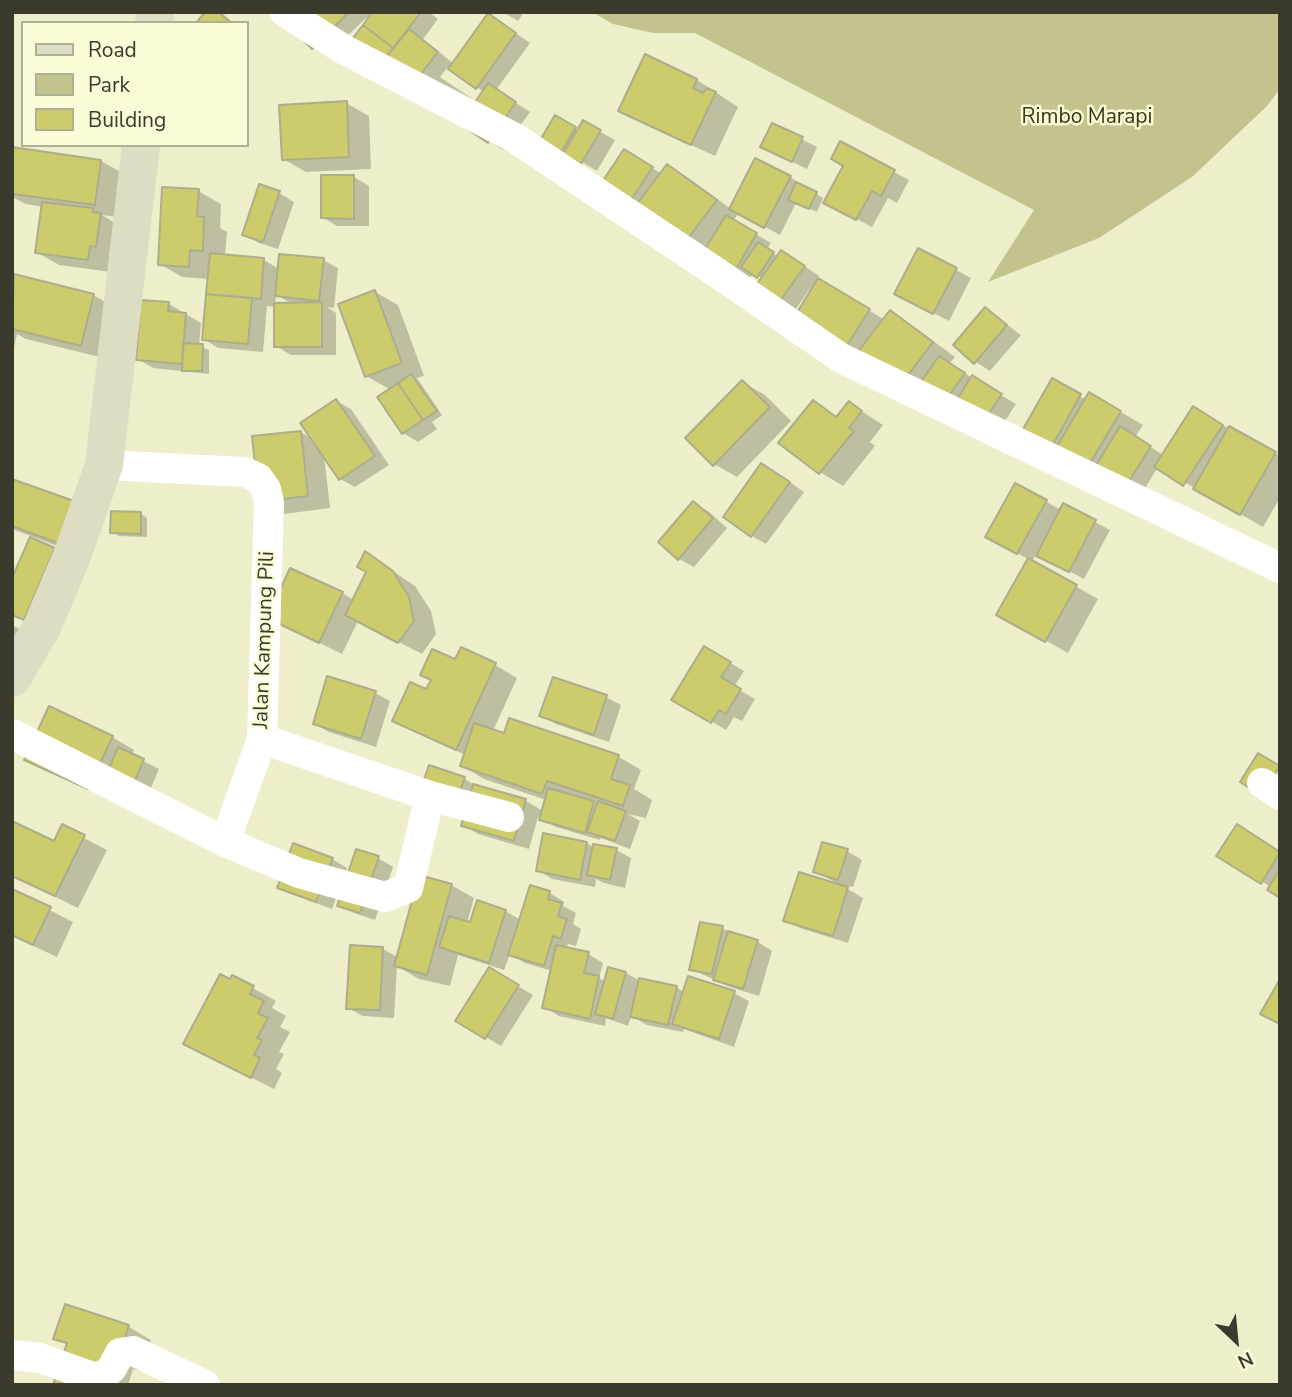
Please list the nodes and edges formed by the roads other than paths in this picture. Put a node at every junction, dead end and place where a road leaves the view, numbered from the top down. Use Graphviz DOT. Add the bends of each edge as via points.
graph roads {
  1 [pos="285,12"];
  2 [pos="141,147"];
  3 [pos="104,465"];
  4 [pos="1280,568"];
  5 [pos="12,678"];
  6 [pos="12,734"];
  7 [pos="262,739"];
  8 [pos="430,796"];
  9 [pos="509,817"];
  10 [pos="225,842"];
  11 [pos="12,1355"];
  12 [pos="205,1385"];
  1 -- 4 [label="street" via="343,49 515,138 841,358"];
  2 -- 3 [label="main road"];
  3 -- 5 [label="main road" via="42,627"];
  3 -- 7 [label="street, Jalan Kampung Pili" via="245,472 258,478 266,489"];
  6 -- 10 [label="street"];
  7 -- 8 [label="street"];
  7 -- 10 [label="street, Jalan Kampung Pili"];
  8 -- 9 [label="street"];
  8 -- 10 [label="street" via="408,888 385,897 299,873"];
  11 -- 12 [label="street" via="40,1358 93,1377 105,1375 120,1353 133,1351"];
}
